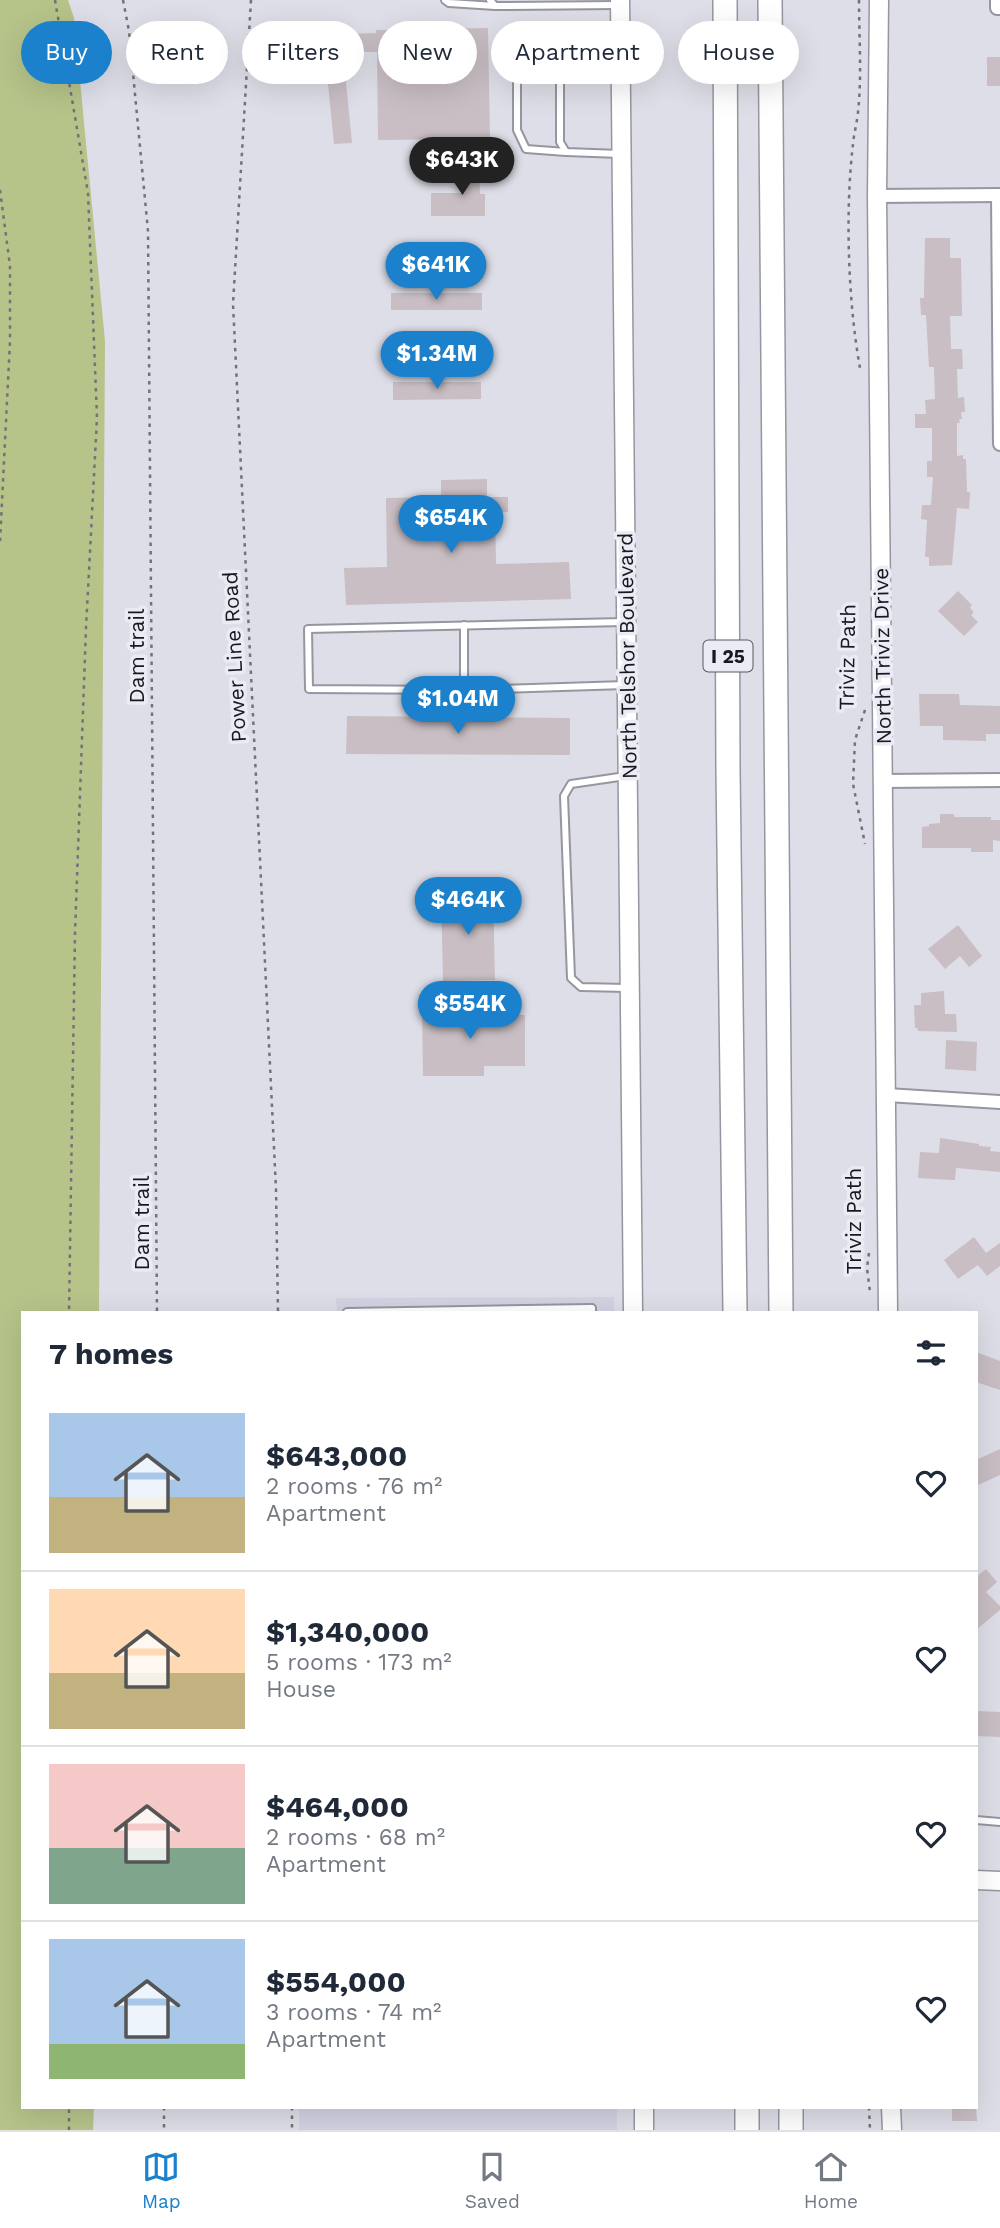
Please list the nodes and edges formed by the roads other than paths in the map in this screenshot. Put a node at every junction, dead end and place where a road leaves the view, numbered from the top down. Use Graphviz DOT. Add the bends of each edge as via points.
graph roads {
  1 [pos="445,0"];
  2 [pos="725,0"];
  3 [pos="771,0"];
  4 [pos="879,0"];
  5 [pos="620,2"];
  6 [pos="493,3"];
  7 [pos="620,21"];
  8 [pos="516,84"];
  9 [pos="560,84"];
  10 [pos="621,84"];
  11 [pos="566,152"];
  12 [pos="622,154"];
  13 [pos="999,195"];
  14 [pos="877,196"];
  15 [pos="1000,444"];
  16 [pos="626,621"];
  17 [pos="464,625"];
  18 [pos="627,685"];
  19 [pos="464,690"];
  20 [pos="628,776"];
  21 [pos="1000,780"];
  22 [pos="883,781"];
  23 [pos="630,989"];
  24 [pos="887,1095"];
  25 [pos="1000,1102"];
  26 [pos="396,1311"];
  27 [pos="592,1311"];
  28 [pos="633,1311"];
  29 [pos="735,1311"];
  30 [pos="781,1311"];
  31 [pos="888,1311"];
  32 [pos="978,1820"];
  33 [pos="1000,1822"];
  34 [pos="978,1880"];
  35 [pos="1000,1881"];
  36 [pos="644,2109"];
  37 [pos="747,2109"];
  38 [pos="791,2109"];
  39 [pos="891,2109"];
  40 [pos="644,2130"];
  41 [pos="747,2130"];
  42 [pos="791,2130"];
  43 [pos="892,2130"];
  1 -- 6 [label="lane"];
  2 -- 29 [label="highway, I 25"];
  3 -- 30 [label="highway, I 25"];
  4 -- 14 [label="main road, North Triviz Drive"];
  5 -- 6 [label="lane"];
  5 -- 7 [label="main road, North Telshor Boulevard"];
  8 -- 11 [label="lane" via="517,130 526,149"];
  9 -- 11 [label="lane" via="560,142"];
  10 -- 12 [label="main road, North Telshor Boulevard"];
  11 -- 12 [label="lane"];
  12 -- 16 [label="main road, North Telshor Boulevard"];
  13 -- 14 [label="street"];
  13 -- 15 [label="street"];
  14 -- 22 [label="main road, North Triviz Drive"];
  16 -- 17 [label="lane"];
  16 -- 18 [label="main road, North Telshor Boulevard"];
  17 -- 19 [label="lane"];
  17 -- 19 [label="lane" via="308,629 309,689"];
  18 -- 19 [label="lane"];
  18 -- 20 [label="main road, North Telshor Boulevard"];
  20 -- 23 [label="main road, North Telshor Boulevard"];
  20 -- 23 [label="lane" via="571,784 564,796 571,978 581,987"];
  21 -- 22 [label="street"];
  22 -- 24 [label="main road, North Triviz Drive"];
  23 -- 28 [label="main road, North Telshor Boulevard"];
  24 -- 25 [label="street"];
  24 -- 31 [label="main road, North Triviz Drive"];
  26 -- 27 [label="lane" via="592,1307"];
  32 -- 33 [label="lane"];
  34 -- 35 [label="main road"];
  36 -- 40 [label="main road"];
  37 -- 41 [label="highway"];
  38 -- 42 [label="highway"];
  39 -- 43 [label="main road"];
}
